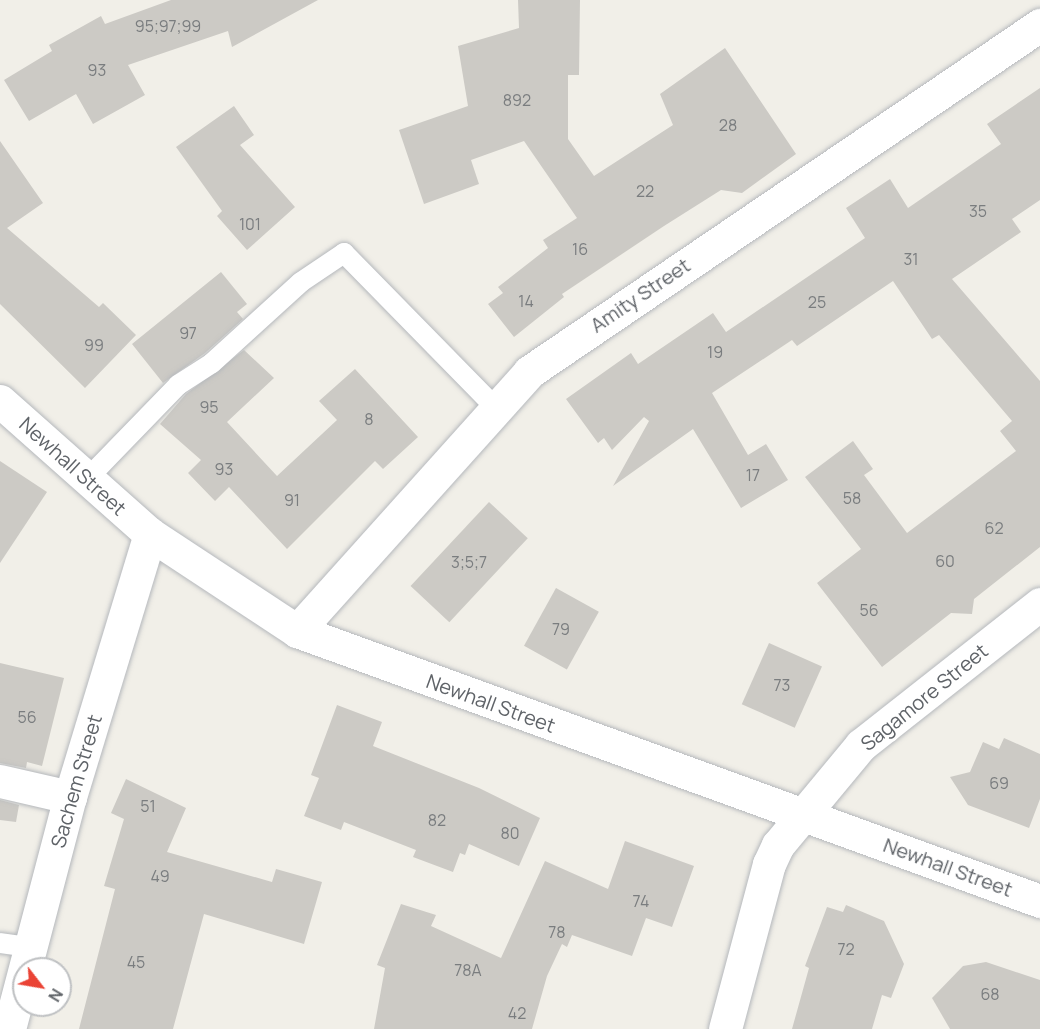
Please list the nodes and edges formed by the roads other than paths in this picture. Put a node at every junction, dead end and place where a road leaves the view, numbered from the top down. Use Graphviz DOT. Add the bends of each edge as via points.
graph roads {
  1 [pos="1040,24"];
  2 [pos="0,401"];
  3 [pos="495,407"];
  4 [pos="88,478"];
  5 [pos="150,534"];
  6 [pos="1040,604"];
  7 [pos="297,631"];
  8 [pos="0,781"];
  9 [pos="70,797"];
  10 [pos="801,816"];
  11 [pos="1040,901"];
  12 [pos="14,945"];
  13 [pos="9,1029"];
  14 [pos="725,1029"];
  1 -- 3 [label="street, Amity Street" via="560,350 529,372"];
  2 -- 4 [label="street, Newhall Street"];
  3 -- 4 [label="lane" via="344,254 301,282 212,363 178,385"];
  3 -- 7 [label="street, Amity Street"];
  4 -- 5 [label="street, Newhall Street"];
  5 -- 7 [label="street, Newhall Street"];
  5 -- 9 [label="street, Sachem Street"];
  6 -- 10 [label="street, Sagamore Street" via="861,745"];
  7 -- 10 [label="street, Newhall Street"];
  8 -- 9 [label="street"];
  9 -- 12 [label="street, Sachem Street"];
  10 -- 11 [label="street, Newhall Street"];
  10 -- 14 [label="street, Sagamore Street" via="769,864"];
  12 -- 13 [label="street, Sachem Street"];
}
